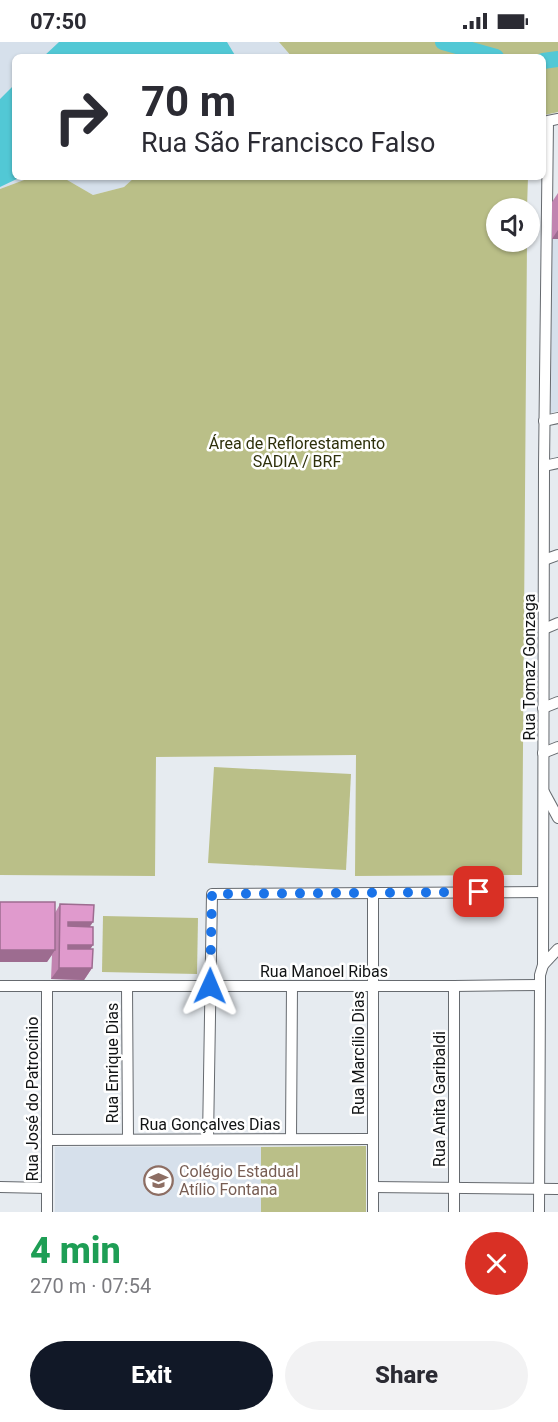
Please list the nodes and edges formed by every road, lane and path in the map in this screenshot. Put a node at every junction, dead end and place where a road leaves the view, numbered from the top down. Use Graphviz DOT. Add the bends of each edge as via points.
graph roads {
  1 [pos="553,120"];
  2 [pos="546,194"];
  3 [pos="558,194"];
  4 [pos="558,418"];
  5 [pos="544,421"];
  6 [pos="558,463"];
  7 [pos="543,466"];
  8 [pos="558,555"];
  9 [pos="544,560"];
  10 [pos="558,623"];
  11 [pos="544,628"];
  12 [pos="558,702"];
  13 [pos="543,708"];
  14 [pos="558,747"];
  15 [pos="543,753"];
  16 [pos="542,789"];
  17 [pos="554,802"];
  18 [pos="558,818"];
  19 [pos="543,892"];
  20 [pos="372,893"];
  21 [pos="558,949"];
  22 [pos="543,965"];
  23 [pos="540,985"];
  24 [pos="0,986"];
  25 [pos="47,986"];
  26 [pos="127,986"];
  27 [pos="210,986"];
  28 [pos="292,986"];
  29 [pos="373,986"];
  30 [pos="454,986"];
  31 [pos="373,1138"];
  32 [pos="128,1139"];
  33 [pos="208,1139"];
  34 [pos="291,1139"];
  35 [pos="47,1140"];
  36 [pos="0,1187"];
  37 [pos="373,1187"];
  38 [pos="47,1188"];
  39 [pos="454,1188"];
  40 [pos="539,1189"];
  41 [pos="558,1189"];
  42 [pos="47,1212"];
  43 [pos="373,1212"];
  44 [pos="454,1212"];
  45 [pos="539,1212"];
  1 -- 2 [label="street, Rua Tomaz Gonzaga"];
  2 -- 3 [label="street"];
  2 -- 5 [label="street, Rua Tomaz Gonzaga"];
  4 -- 5 [label="street"];
  5 -- 7 [label="street, Rua Tomaz Gonzaga"];
  6 -- 7 [label="street"];
  7 -- 9 [label="street, Rua Tomaz Gonzaga"];
  8 -- 9 [label="street"];
  9 -- 11 [label="street, Rua Tomaz Gonzaga"];
  10 -- 11 [label="street"];
  11 -- 13 [label="street, Rua Tomaz Gonzaga"];
  12 -- 13 [label="street"];
  13 -- 15 [label="street, Rua Tomaz Gonzaga"];
  14 -- 15 [label="street"];
  15 -- 16 [label="street, Rua Tomaz Gonzaga"];
  16 -- 17 [label="street"];
  16 -- 19 [label="street, Rua Tomaz Gonzaga"];
  17 -- 18 [label="street"];
  19 -- 20 [label="street"];
  19 -- 22 [label="street, Rua Tomaz Gonzaga"];
  20 -- 27 [label="street" via="212,894"];
  20 -- 29 [label="street, Rua Marcílio Dias"];
  21 -- 22 [label="street"];
  22 -- 23 [label="street, Rua Tomaz Gonzaga"];
  23 -- 30 [label="street, Rua Manoel Ribas"];
  23 -- 40 [label="street, Rua Tomaz Gonzaga"];
  24 -- 25 [label="street, Rua Manoel Ribas"];
  25 -- 26 [label="street, Rua Manoel Ribas"];
  25 -- 35 [label="street, Rua José do Patrocínio"];
  26 -- 27 [label="street, Rua Manoel Ribas"];
  26 -- 32 [label="street, Rua Enrique Dias"];
  27 -- 28 [label="street, Rua Manoel Ribas"];
  27 -- 33 [label="street"];
  28 -- 29 [label="street, Rua Manoel Ribas"];
  28 -- 34 [label="street"];
  29 -- 30 [label="street, Rua Manoel Ribas"];
  29 -- 31 [label="street, Rua Marcílio Dias"];
  30 -- 39 [label="street, Rua Anita Garibaldi"];
  31 -- 34 [label="street, Rua Gonçalves Dias"];
  31 -- 37 [label="street, Rua Marcílio Dias"];
  32 -- 33 [label="street, Rua Gonçalves Dias"];
  32 -- 35 [label="street, Rua Gonçalves Dias"];
  33 -- 34 [label="street, Rua Gonçalves Dias"];
  35 -- 38 [label="street, Rua José do Patrocínio"];
  36 -- 38 [label="street"];
  37 -- 39 [label="street"];
  37 -- 43 [label="street, Rua Marcílio Dias"];
  38 -- 42 [label="street, Rua José do Patrocínio"];
  39 -- 40 [label="street"];
  39 -- 44 [label="street, Rua Anita Garibaldi"];
  40 -- 41 [label="street"];
  40 -- 45 [label="street, Rua Tomaz Gonzaga"];
}
